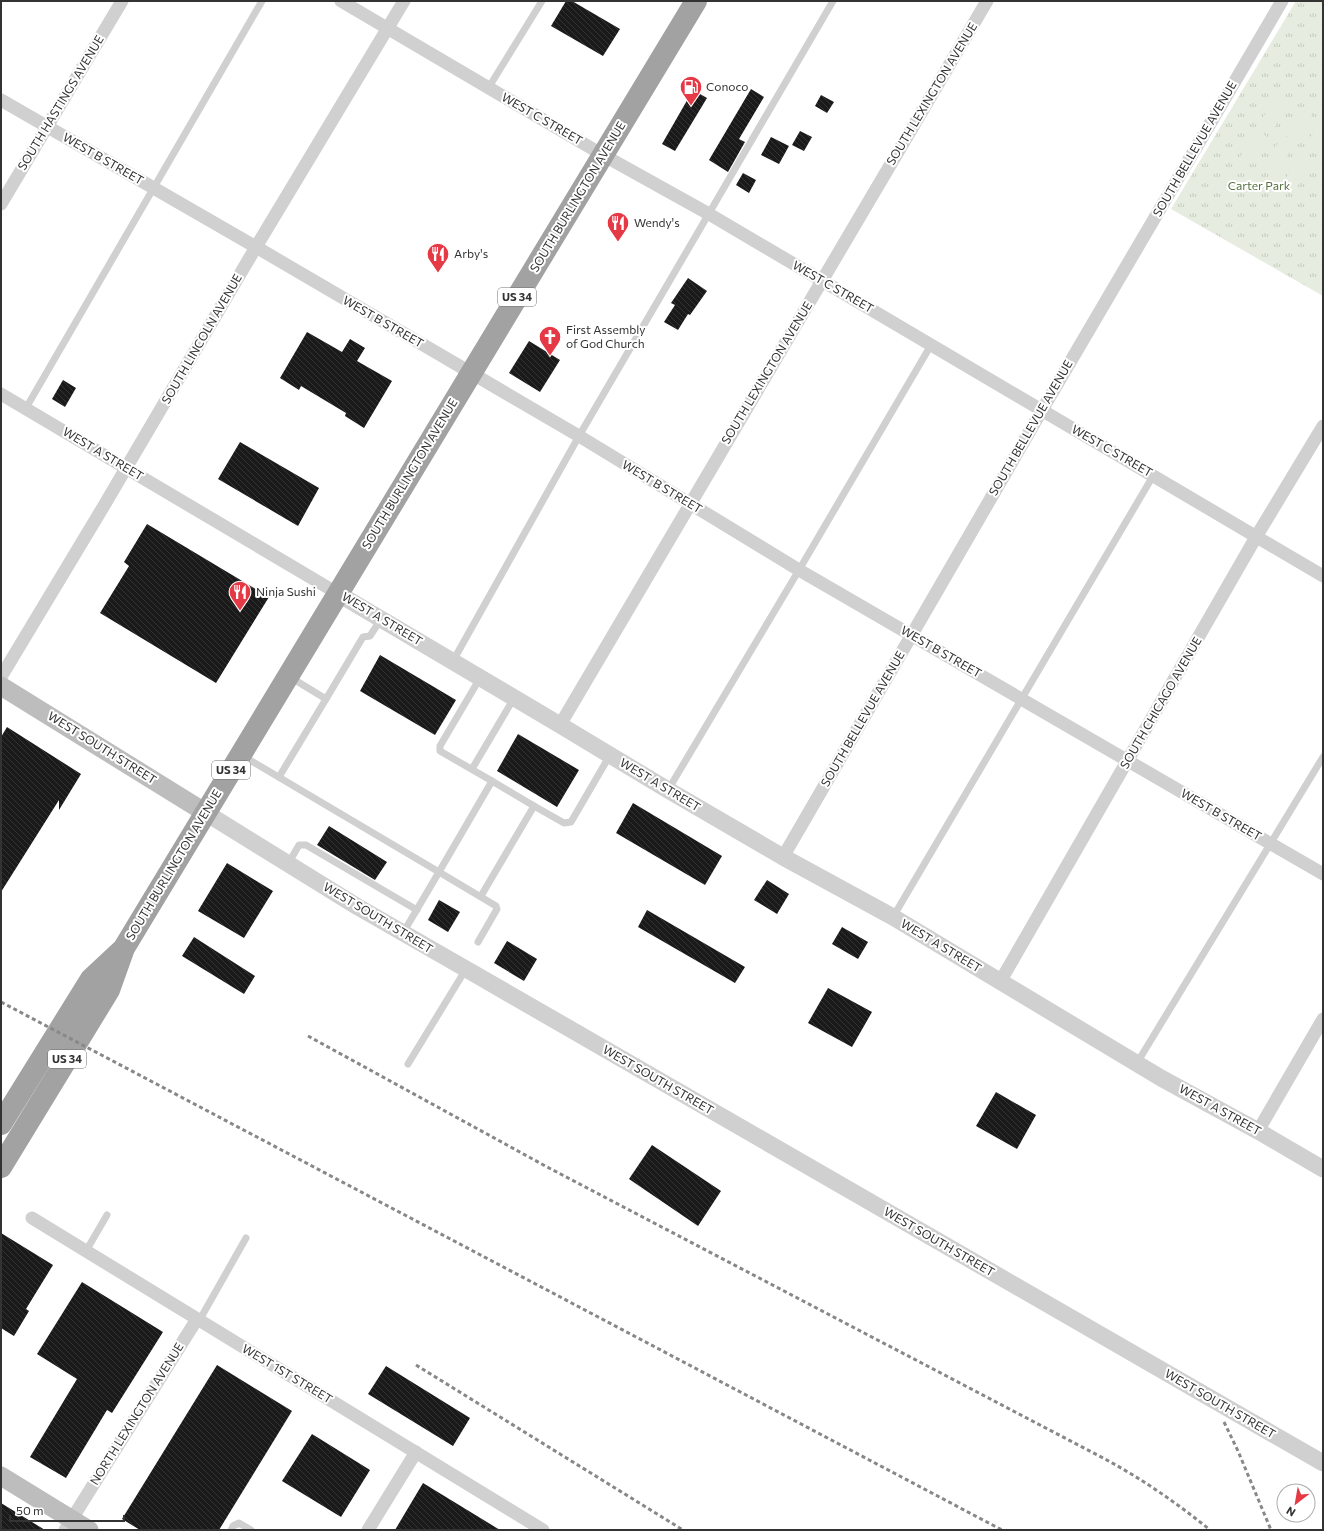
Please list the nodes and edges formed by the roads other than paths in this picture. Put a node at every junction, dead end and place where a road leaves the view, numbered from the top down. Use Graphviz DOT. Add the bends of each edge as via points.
graph roads {
  1 [pos="122,1"];
  2 [pos="262,1"];
  3 [pos="341,1"];
  4 [pos="404,1"];
  5 [pos="542,1"];
  6 [pos="696,1"];
  7 [pos="833,1"];
  8 [pos="987,1"];
  9 [pos="1282,1"];
  10 [pos="387,28"];
  11 [pos="489,87"];
  12 [pos="1,100"];
  13 [pos="47,127"];
  14 [pos="603,155"];
  15 [pos="154,188"];
  16 [pos="1,204"];
  17 [pos="709,214"];
  18 [pos="256,247"];
  19 [pos="821,281"];
  20 [pos="931,345"];
  21 [pos="471,374"];
  22 [pos="1,394"];
  23 [pos="26,408"];
  24 [pos="1042,410"];
  25 [pos="1323,426"];
  26 [pos="579,436"];
  27 [pos="127,468"];
  28 [pos="1153,476"];
  29 [pos="690,504"];
  30 [pos="1256,536"];
  31 [pos="799,570"];
  32 [pos="1323,576"];
  33 [pos="337,593"];
  34 [pos="381,618"];
  35 [pos="911,635"];
  36 [pos="452,661"];
  37 [pos="1,676"];
  38 [pos="288,676"];
  39 [pos="480,678"];
  40 [pos="1,686"];
  41 [pos="326,698"];
  42 [pos="514,698"];
  43 [pos="1021,699"];
  44 [pos="560,725"];
  45 [pos="241,754"];
  46 [pos="610,755"];
  47 [pos="1323,757"];
  48 [pos="1128,761"];
  49 [pos="472,769"];
  50 [pos="279,777"];
  51 [pos="492,781"];
  52 [pos="668,790"];
  53 [pos="534,806"];
  54 [pos="206,813"];
  55 [pos="1270,844"];
  56 [pos="784,857"];
  57 [pos="288,864"];
  58 [pos="439,872"];
  59 [pos="1323,874"];
  60 [pos="481,896"];
  61 [pos="416,910"];
  62 [pos="893,917"];
  63 [pos="403,932"];
  64 [pos="478,942"];
  65 [pos="124,948"];
  66 [pos="466,969"];
  67 [pos="1000,982"];
  68 [pos="1323,1020"];
  69 [pos="1137,1063"];
  70 [pos="408,1064"];
  71 [pos="1,1124"];
  72 [pos="1258,1131"];
  73 [pos="1,1168"];
  74 [pos="1323,1169"];
  75 [pos="107,1215"];
  76 [pos="32,1218"];
  77 [pos="246,1238"];
  78 [pos="86,1251"];
  79 [pos="198,1320"];
  80 [pos="416,1452"];
  81 [pos="1323,1463"];
  82 [pos="1,1476"];
  83 [pos="68,1525"];
  84 [pos="89,1530"];
  85 [pos="231,1530"];
  86 [pos="250,1530"];
  87 [pos="368,1530"];
  88 [pos="542,1530"];
  1 -- 13 [label="street, SOUTH HASTINGS AVENUE"];
  2 -- 15 [label="lane"];
  3 -- 10 [label="street, WEST C STREET"];
  4 -- 10 [label="street, SOUTH LINCOLN AVENUE"];
  5 -- 11 [label="lane"];
  6 -- 14 [label="highway, SOUTH BURLINGTON AVENUE / US 34"];
  7 -- 17 [label="lane"];
  8 -- 19 [label="street, SOUTH LEXINGTON AVENUE"];
  9 -- 24 [label="street, SOUTH BELLEVUE AVENUE"];
  10 -- 11 [label="street, WEST C STREET"];
  10 -- 18 [label="street, SOUTH LINCOLN AVENUE"];
  11 -- 14 [label="street, WEST C STREET"];
  12 -- 13 [label="street, WEST B STREET"];
  13 -- 15 [label="street, WEST B STREET"];
  13 -- 16 [label="street, SOUTH HASTINGS AVENUE"];
  14 -- 17 [label="street, WEST C STREET"];
  14 -- 21 [label="highway, SOUTH BURLINGTON AVENUE / US 34"];
  15 -- 18 [label="street, WEST B STREET"];
  15 -- 23 [label="lane"];
  17 -- 19 [label="street, WEST C STREET"];
  17 -- 26 [label="lane"];
  18 -- 21 [label="street, WEST B STREET"];
  18 -- 27 [label="street, SOUTH LINCOLN AVENUE"];
  19 -- 20 [label="street, WEST C STREET"];
  19 -- 29 [label="street, SOUTH LEXINGTON AVENUE"];
  20 -- 24 [label="street, WEST C STREET"];
  20 -- 31 [label="lane"];
  21 -- 26 [label="street, WEST B STREET"];
  21 -- 33 [label="highway, SOUTH BURLINGTON AVENUE / US 34"];
  22 -- 23 [label="street, WEST A STREET"];
  23 -- 27 [label="street, WEST A STREET"];
  24 -- 28 [label="street, WEST C STREET"];
  24 -- 35 [label="street, SOUTH BELLEVUE AVENUE"];
  25 -- 30 [label="street, SOUTH CHICAGO AVENUE"];
  26 -- 29 [label="street, WEST B STREET"];
  26 -- 36 [label="lane"];
  27 -- 33 [label="street, WEST A STREET"];
  27 -- 37 [label="street, SOUTH LINCOLN AVENUE"];
  28 -- 30 [label="street, WEST C STREET"];
  28 -- 43 [label="lane"];
  29 -- 31 [label="street, WEST B STREET"];
  29 -- 44 [label="street, SOUTH LEXINGTON AVENUE"];
  30 -- 32 [label="street, WEST C STREET"];
  30 -- 48 [label="street, SOUTH CHICAGO AVENUE"];
  31 -- 35 [label="street, WEST B STREET"];
  31 -- 52 [label="lane"];
  33 -- 34 [label="street, WEST A STREET"];
  33 -- 38 [label="highway, SOUTH BURLINGTON AVENUE / US 34"];
  34 -- 36 [label="street, WEST A STREET"];
  34 -- 41 [label="lane" via="370,636 363,637"];
  35 -- 43 [label="street, WEST B STREET"];
  35 -- 56 [label="street, SOUTH BELLEVUE AVENUE"];
  36 -- 39 [label="street, WEST A STREET"];
  38 -- 41 [label="lane"];
  38 -- 45 [label="highway, SOUTH BURLINGTON AVENUE / US 34"];
  39 -- 42 [label="street, WEST A STREET"];
  39 -- 49 [label="lane" via="440,746 440,751"];
  40 -- 54 [label="main road, WEST SOUTH STREET"];
  41 -- 50 [label="lane"];
  42 -- 44 [label="street, WEST A STREET"];
  42 -- 49 [label="lane"];
  43 -- 48 [label="street, WEST B STREET"];
  43 -- 62 [label="lane"];
  44 -- 46 [label="street, WEST A STREET"];
  45 -- 50 [label="lane"];
  45 -- 54 [label="highway, SOUTH BURLINGTON AVENUE / US 34"];
  46 -- 52 [label="street, WEST A STREET"];
  46 -- 53 [label="lane" via="571,822 564,823"];
  47 -- 55 [label="lane"];
  48 -- 55 [label="street, WEST B STREET"];
  48 -- 67 [label="street, SOUTH CHICAGO AVENUE"];
  49 -- 51 [label="lane"];
  50 -- 58 [label="lane"];
  51 -- 53 [label="lane"];
  51 -- 58 [label="lane"];
  52 -- 56 [label="street, WEST A STREET"];
  53 -- 60 [label="lane"];
  54 -- 57 [label="street, WEST SOUTH STREET"];
  54 -- 65 [label="highway, SOUTH BURLINGTON AVENUE / US 34"];
  55 -- 59 [label="street, WEST B STREET"];
  55 -- 69 [label="lane"];
  56 -- 62 [label="street, WEST A STREET"];
  57 -- 61 [label="lane" via="300,845 306,845"];
  57 -- 63 [label="street, WEST SOUTH STREET"];
  58 -- 60 [label="lane"];
  58 -- 61 [label="lane"];
  60 -- 64 [label="lane" via="497,909"];
  61 -- 63 [label="lane"];
  62 -- 67 [label="street, WEST A STREET"];
  63 -- 66 [label="street, WEST SOUTH STREET"];
  65 -- 71 [label="highway, US 34" via="91,979"];
  65 -- 73 [label="highway, US 34" via="109,990"];
  66 -- 70 [label="lane"];
  66 -- 81 [label="street, WEST SOUTH STREET"];
  67 -- 69 [label="street, WEST A STREET"];
  68 -- 72 [label="street"];
  69 -- 72 [label="street, WEST A STREET"];
  72 -- 74 [label="street, WEST A STREET"];
  75 -- 78 [label="lane"];
  76 -- 78 [label="street, WEST 1ST STREET"];
  77 -- 79 [label="lane"];
  78 -- 79 [label="street, WEST 1ST STREET"];
  79 -- 80 [label="street, WEST 1ST STREET"];
  79 -- 83 [label="street, NORTH LEXINGTON AVENUE"];
  80 -- 87 [label="street"];
  80 -- 88 [label="street, WEST 1ST STREET"];
  82 -- 83 [label="main road"];
  83 -- 84 [label="main road"];
  85 -- 86 [label="lane" via="239,1523"];
}
